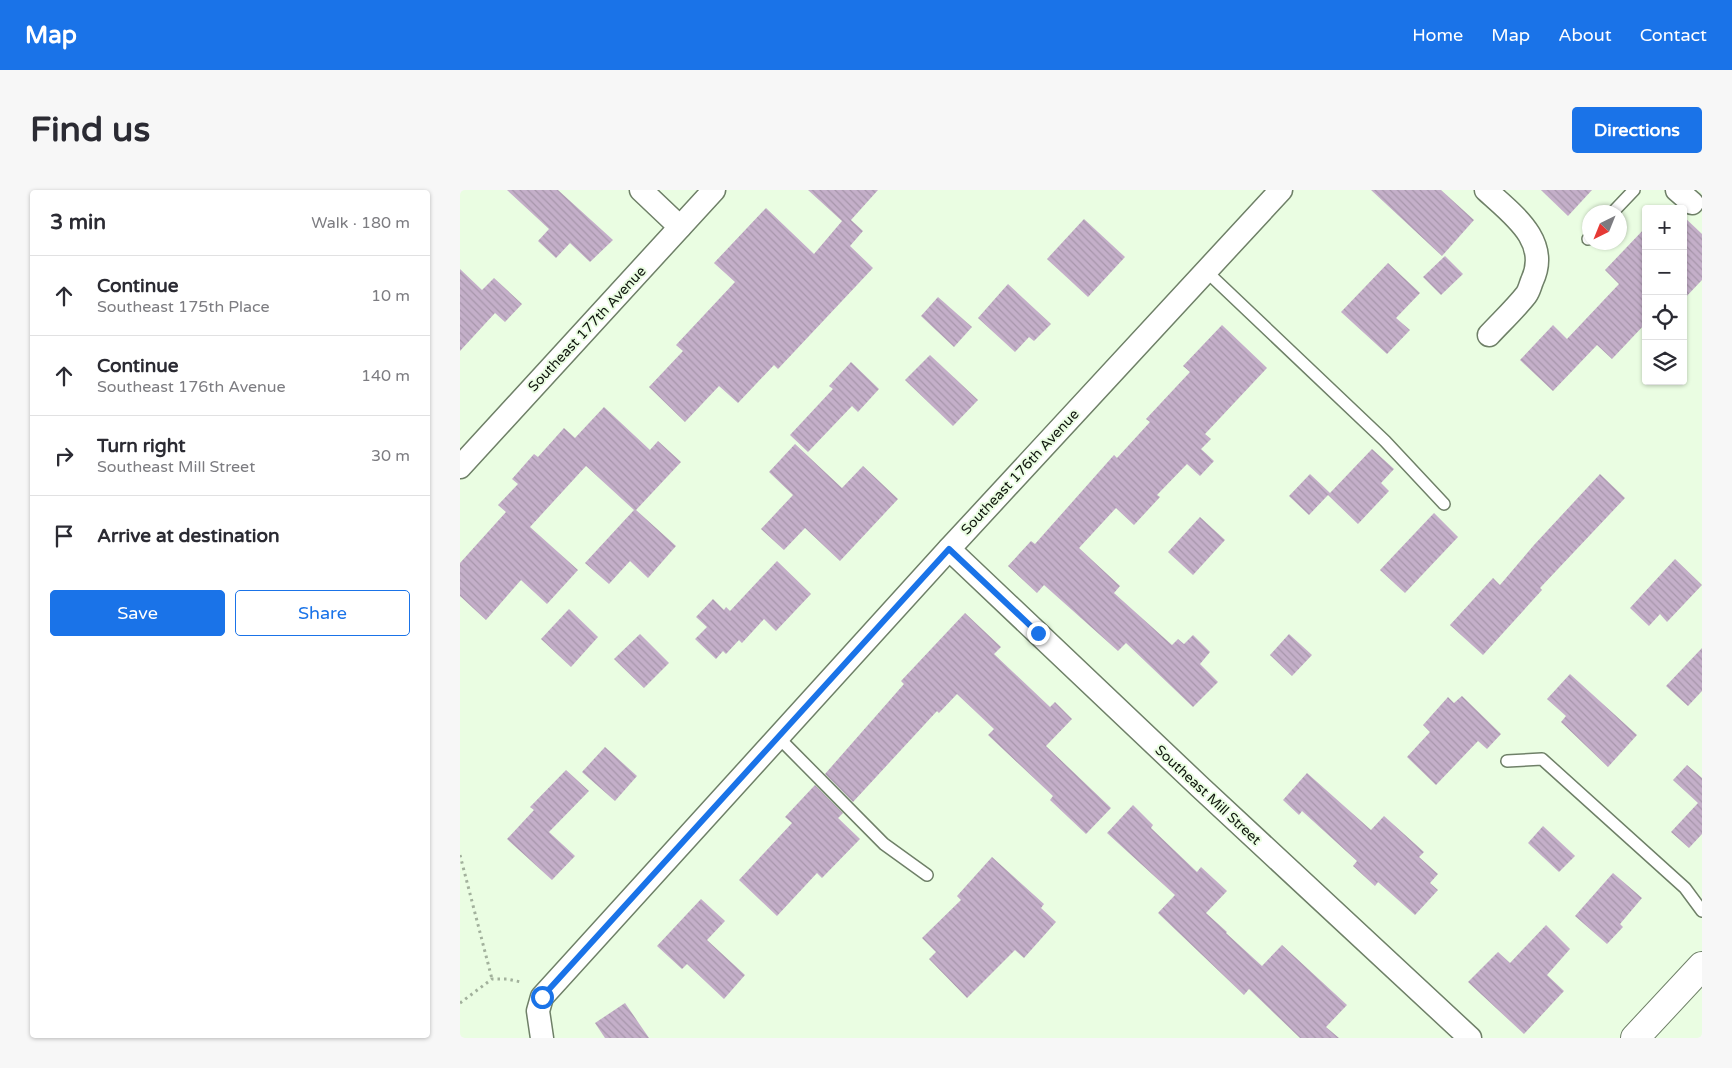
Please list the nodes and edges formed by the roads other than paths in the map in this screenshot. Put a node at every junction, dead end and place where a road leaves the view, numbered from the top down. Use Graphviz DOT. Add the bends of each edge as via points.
graph roads {
  1 [pos="641,190"];
  2 [pos="714,190"];
  3 [pos="1281,190"];
  4 [pos="1486,190"];
  5 [pos="1634,190"];
  6 [pos="1620,205"];
  7 [pos="680,227"];
  8 [pos="1206,271"];
  9 [pos="1489,335"];
  10 [pos="460,467"];
  11 [pos="1444,504"];
  12 [pos="949,549"];
  13 [pos="778,737"];
  14 [pos="1507,761"];
  15 [pos="926,875"];
  16 [pos="1702,911"];
  17 [pos="1702,966"];
  18 [pos="542,1038"];
  19 [pos="1470,1038"];
  20 [pos="1635,1038"];
  1 -- 7 [label="street"];
  2 -- 7 [label="street, Southeast 177th Avenue"];
  3 -- 8 [label="street, Southeast 176th Avenue"];
  4 -- 9 [label="street" via="1518,220 1533,240 1537,258 1537,271 1527,294"];
  5 -- 6 [label="lane"];
  7 -- 10 [label="street, Southeast 177th Avenue"];
  8 -- 11 [label="lane" via="1385,441"];
  8 -- 12 [label="street, Southeast 176th Avenue"];
  12 -- 13 [label="street, Southeast 176th Avenue"];
  12 -- 19 [label="street, Southeast Mill Street"];
  13 -- 15 [label="lane" via="884,844"];
  13 -- 18 [label="street, Southeast 176th Avenue" via="542,997 538,1011"];
  14 -- 16 [label="lane" via="1542,759 1685,888"];
  17 -- 20 [label="street"];
}
